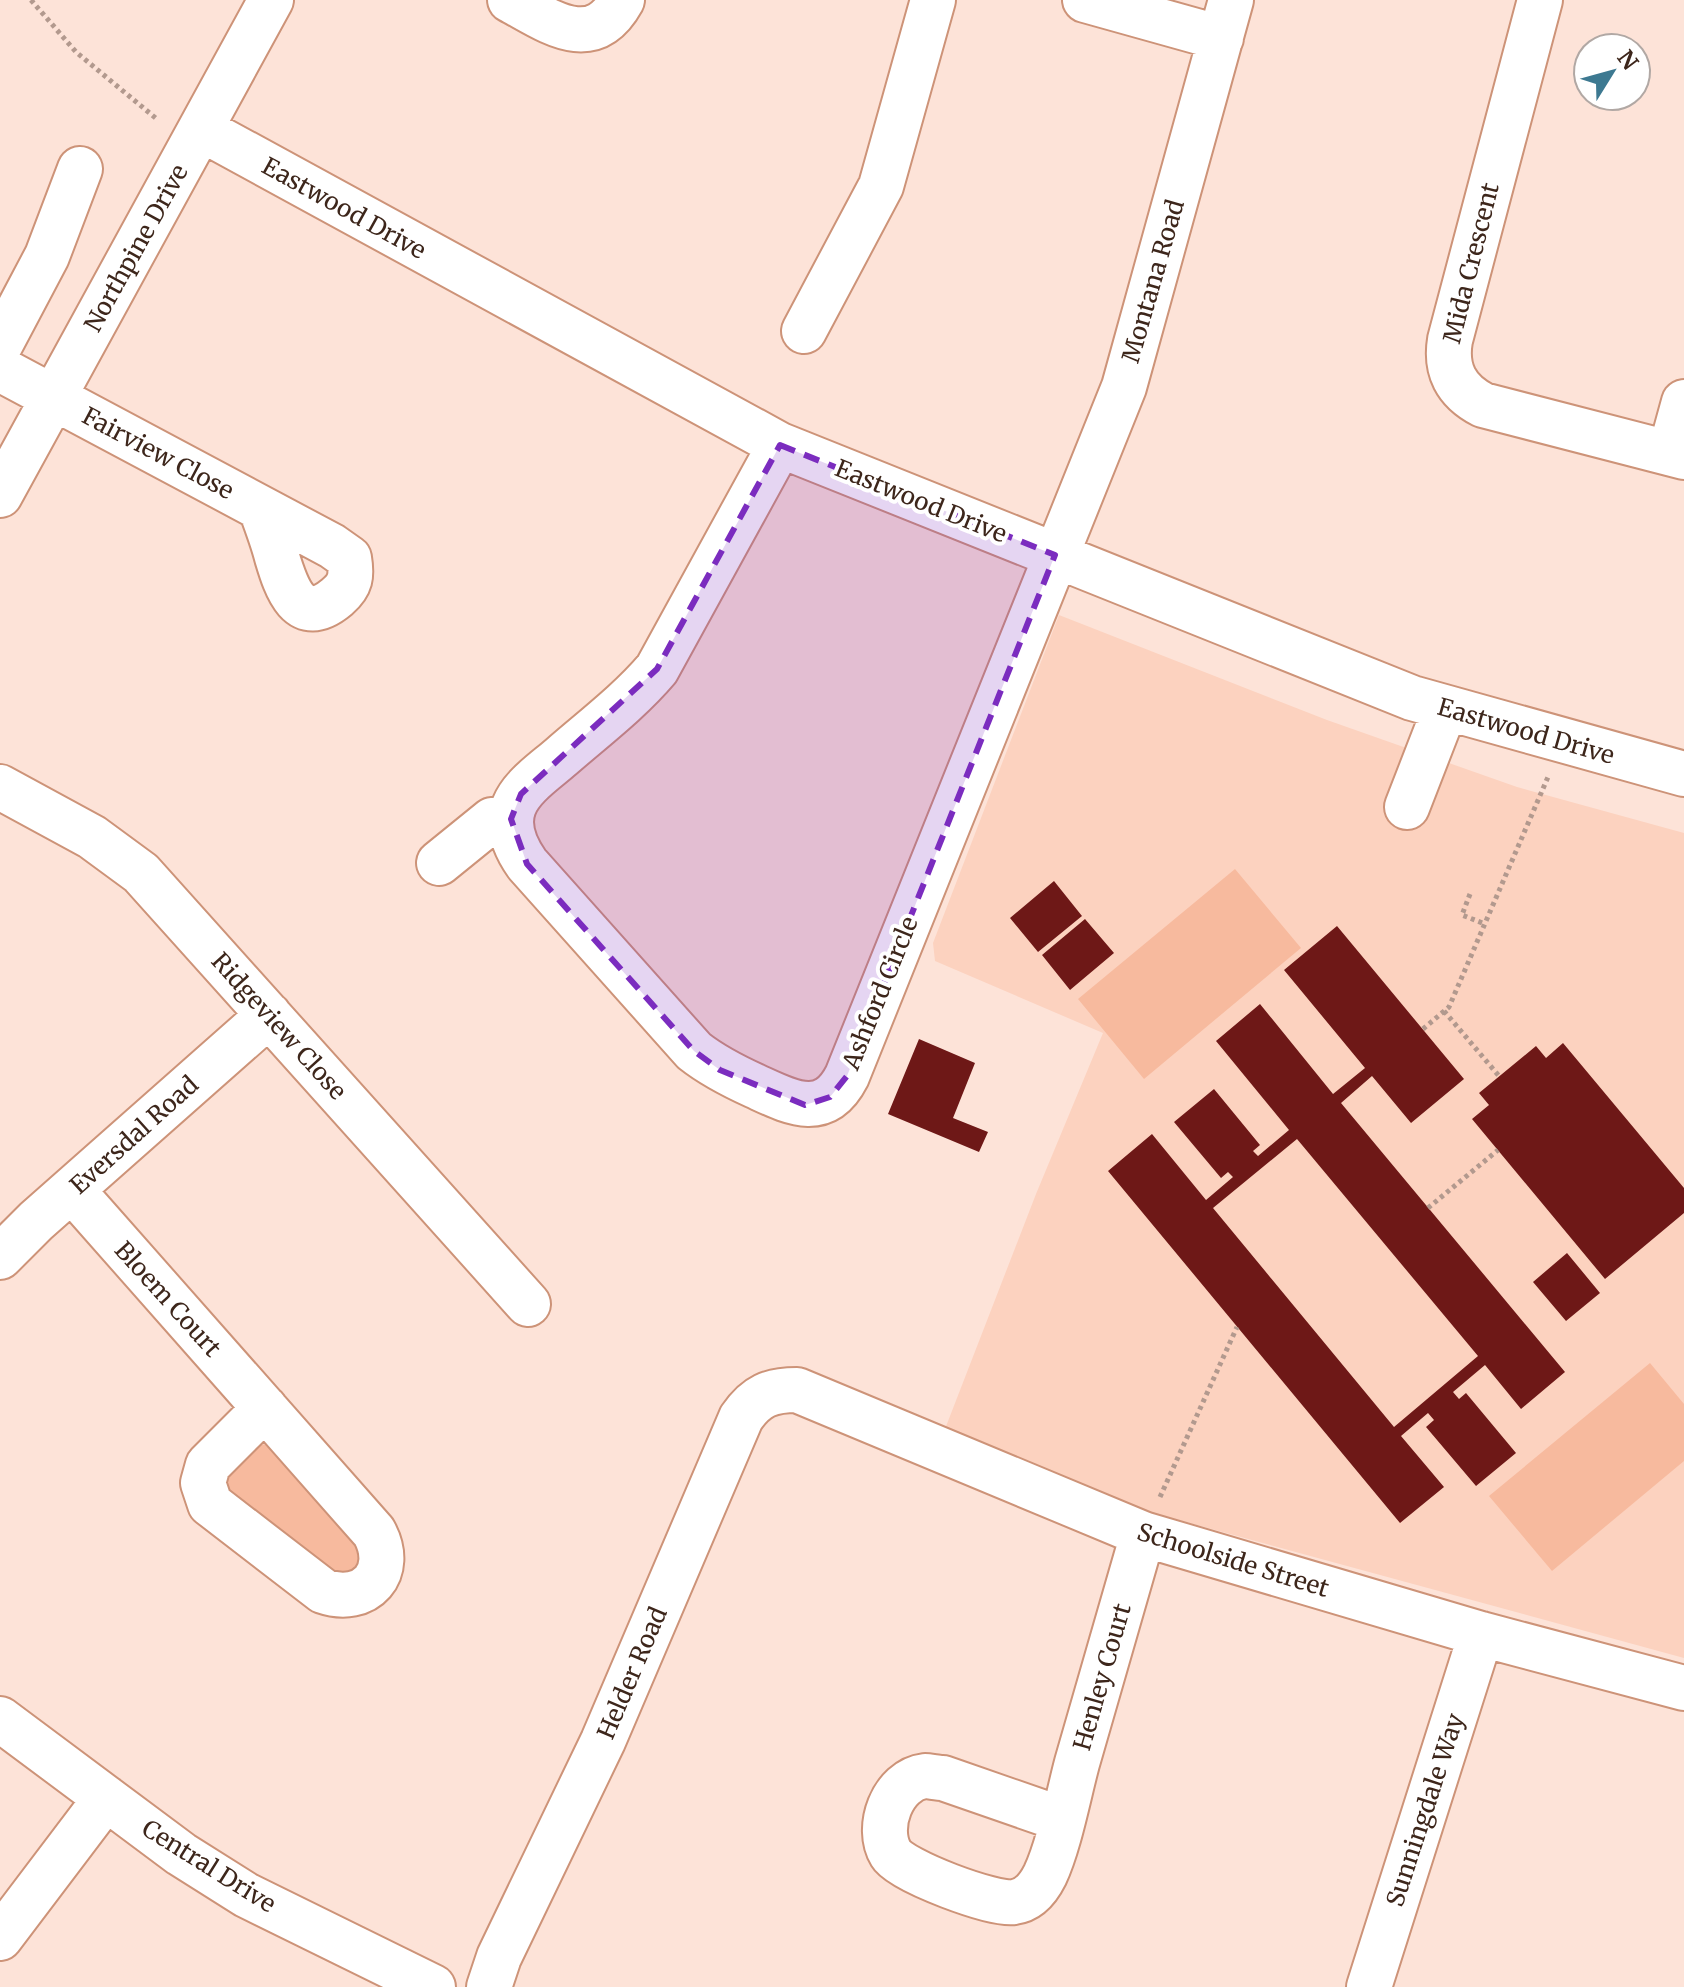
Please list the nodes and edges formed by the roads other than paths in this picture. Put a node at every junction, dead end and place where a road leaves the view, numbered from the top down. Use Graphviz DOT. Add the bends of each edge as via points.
graph roads {
  1 [pos="271,0"];
  2 [pos="510,0"];
  3 [pos="622,0"];
  4 [pos="933,0"];
  5 [pos="1085,0"];
  6 [pos="1540,0"];
  7 [pos="1226,19"];
  8 [pos="180,125"];
  9 [pos="80,169"];
  10 [pos="804,331"];
  11 [pos="0,345"];
  12 [pos="0,369"];
  13 [pos="54,397"];
  14 [pos="1684,402"];
  15 [pos="780,445"];
  16 [pos="1677,455"];
  17 [pos="0,495"];
  18 [pos="261,509"];
  19 [pos="1055,555"];
  20 [pos="1445,709"];
  21 [pos="1684,774"];
  22 [pos="0,787"];
  23 [pos="1407,807"];
  24 [pos="511,819"];
  25 [pos="439,863"];
  26 [pos="269,1015"];
  27 [pos="72,1190"];
  28 [pos="0,1257"];
  29 [pos="528,1304"];
  30 [pos="797,1390"];
  31 [pos="265,1408"];
  32 [pos="1143,1534"];
  33 [pos="1481,1634"];
  34 [pos="1684,1688"];
  35 [pos="0,1719"];
  36 [pos="106,1798"];
  37 [pos="1061,1819"];
  38 [pos="0,1938"];
  39 [pos="433,1987"];
  40 [pos="489,1987"];
  41 [pos="1369,1987"];
  1 -- 8 [label="street, Northpine Drive"];
  2 -- 3 [label="street" via="554,24 580,30 606,21"];
  4 -- 10 [label="street" via="881,186"];
  5 -- 7 [label="street"];
  6 -- 16 [label="street, Mida Crescent" via="1447,352 1452,377 1483,405"];
  7 -- 19 [label="street, Montana Road" via="1124,387"];
  8 -- 13 [label="street, Northpine Drive"];
  8 -- 15 [label="street, Eastwood Drive"];
  9 -- 11 [label="street" via="47,256"];
  12 -- 13 [label="street, Fairview Close"];
  13 -- 17 [label="street, Northpine Drive"];
  13 -- 18 [label="street, Fairview Close"];
  14 -- 16 [label="street"];
  15 -- 19 [label="street, Eastwood Drive"];
  15 -- 24 [label="street" via="657,669 521,794"];
  19 -- 20 [label="street, Eastwood Drive"];
  19 -- 24 [label="street, Ashford Circle" via="847,1076 840,1088 818,1103 791,1103 720,1070 694,1051 527,864 517,851"];
  20 -- 21 [label="street, Eastwood Drive"];
  20 -- 23 [label="street"];
  22 -- 26 [label="street, Ridgeview Close" via="92,837 141,873"];
  24 -- 25 [label="street" via="492,820"];
  26 -- 27 [label="street, Eversdal Road"];
  26 -- 29 [label="street, Ridgeview Close"];
  27 -- 28 [label="street, Eversdal Road"];
  27 -- 31 [label="street, Bloem Court"];
  30 -- 32 [label="street, Schoolside Street"];
  30 -- 40 [label="street, Helder Road" via="761,1396 741,1418 603,1741"];
  32 -- 33 [label="street, Schoolside Street"];
  32 -- 37 [label="street, Henley Court"];
  33 -- 34 [label="street, Schoolside Street"];
  33 -- 41 [label="street, Sunningdale Way"];
  35 -- 36 [label="street, Central Drive"];
  36 -- 38 [label="street"];
  36 -- 39 [label="street, Central Drive" via="246,1895"];
}
